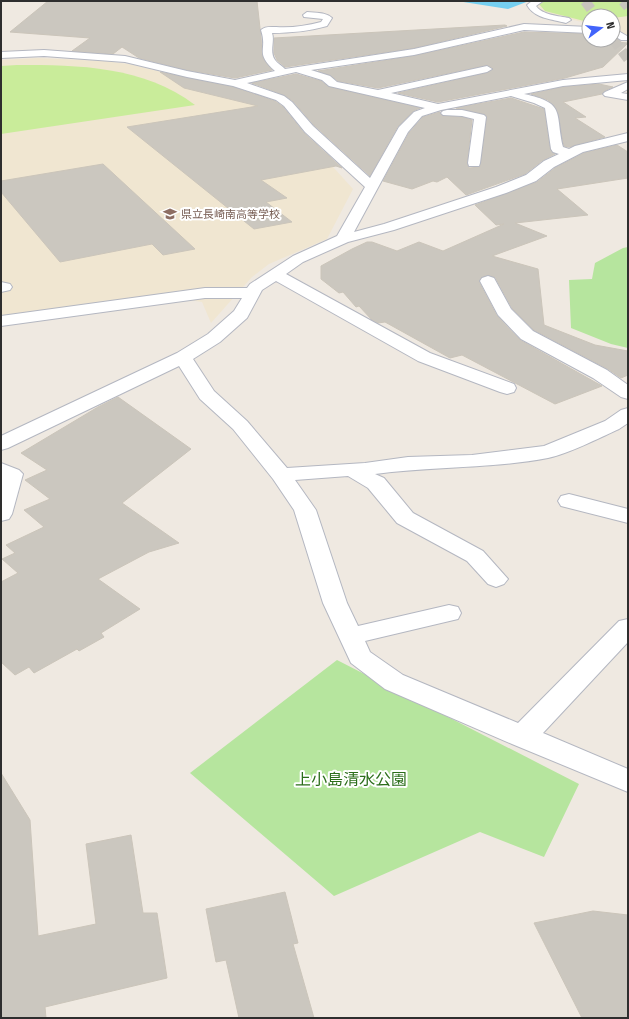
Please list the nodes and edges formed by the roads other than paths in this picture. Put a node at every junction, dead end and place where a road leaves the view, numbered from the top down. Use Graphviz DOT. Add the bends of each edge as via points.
graph roads {
  1 [pos="539,1"];
  2 [pos="313,6"];
  3 [pos="581,23"];
  4 [pos="581,30"];
  5 [pos="497,33"];
  6 [pos="621,36"];
  7 [pos="518,38"];
  8 [pos="624,38"];
  9 [pos="457,41"];
  10 [pos="475,48"];
  11 [pos="1,54"];
  12 [pos="152,55"];
  13 [pos="125,59"];
  14 [pos="297,69"];
  15 [pos="446,70"];
  16 [pos="487,70"];
  17 [pos="283,72"];
  18 [pos="461,75"];
  19 [pos="628,77"];
  20 [pos="482,82"];
  21 [pos="235,83"];
  22 [pos="628,85"];
  23 [pos="507,88"];
  24 [pos="377,93"];
  25 [pos="628,97"];
  26 [pos="438,107"];
  27 [pos="420,113"];
  28 [pos="628,137"];
  29 [pos="569,154"];
  30 [pos="474,163"];
  31 [pos="372,187"];
  32 [pos="343,239"];
  33 [pos="275,274"];
  34 [pos="488,281"];
  35 [pos="253,293"];
  36 [pos="1,321"];
  37 [pos="183,357"];
  38 [pos="507,388"];
  39 [pos="628,393"];
  40 [pos="628,414"];
  41 [pos="1,444"];
  42 [pos="1,469"];
  43 [pos="352,470"];
  44 [pos="281,475"];
  45 [pos="569,501"];
  46 [pos="1,514"];
  47 [pos="628,516"];
  48 [pos="496,579"];
  49 [pos="449,612"];
  50 [pos="628,628"];
  51 [pos="350,636"];
  52 [pos="522,737"];
  53 [pos="628,781"];
  1 -- 3 [label="street" via="531,5 541,14"];
  2 -- 17 [label="street" via="301,10 305,14 328,18 324,24 288,31 266,30 269,60"];
  4 -- 5 [label="street" via="524,27"];
  5 -- 7 [label="street"];
  5 -- 9 [label="street"];
  6 -- 8 [label="street"];
  9 -- 10 [label="street"];
  9 -- 14 [label="street" via="414,52"];
  11 -- 13 [label="street"];
  12 -- 13 [label="street"];
  13 -- 21 [label="street"];
  14 -- 17 [label="street"];
  14 -- 24 [label="street" via="326,78 333,84"];
  15 -- 18 [label="street"];
  16 -- 18 [label="street"];
  17 -- 21 [label="street"];
  18 -- 20 [label="street"];
  18 -- 24 [label="street"];
  19 -- 23 [label="street"];
  21 -- 31 [label="street" via="280,98 288,104 308,128"];
  22 -- 25 [label="street" via="609,94"];
  23 -- 26 [label="street"];
  23 -- 29 [label="street" via="551,106 557,149"];
  24 -- 26 [label="street"];
  26 -- 27 [label="street"];
  27 -- 30 [label="street" via="462,113 480,117"];
  27 -- 31 [label="street" via="403,130"];
  28 -- 29 [label="street" via="579,149"];
  29 -- 32 [label="street" via="549,164 531,178 501,190 389,227"];
  31 -- 32 [label="street"];
  32 -- 33 [label="street"];
  33 -- 35 [label="street" via="256,287"];
  33 -- 38 [label="street" via="424,357"];
  34 -- 39 [label="street" via="504,311 527,335 600,374"];
  35 -- 36 [label="street" via="206,293"];
  35 -- 37 [label="street" via="241,314 214,338"];
  37 -- 41 [label="street"];
  37 -- 44 [label="street" via="207,394 240,425"];
  40 -- 43 [label="street" via="612,425 548,452 472,461 408,463"];
  42 -- 46 [label="street" via="12,474"];
  43 -- 44 [label="street"];
  43 -- 48 [label="street" via="376,483 405,518 475,556"];
  44 -- 51 [label="street" via="305,510 334,603"];
  45 -- 47 [label="street"];
  49 -- 51 [label="street"];
  50 -- 52 [label="street"];
  51 -- 52 [label="street" via="360,657 394,682"];
  52 -- 53 [label="street"];
}
